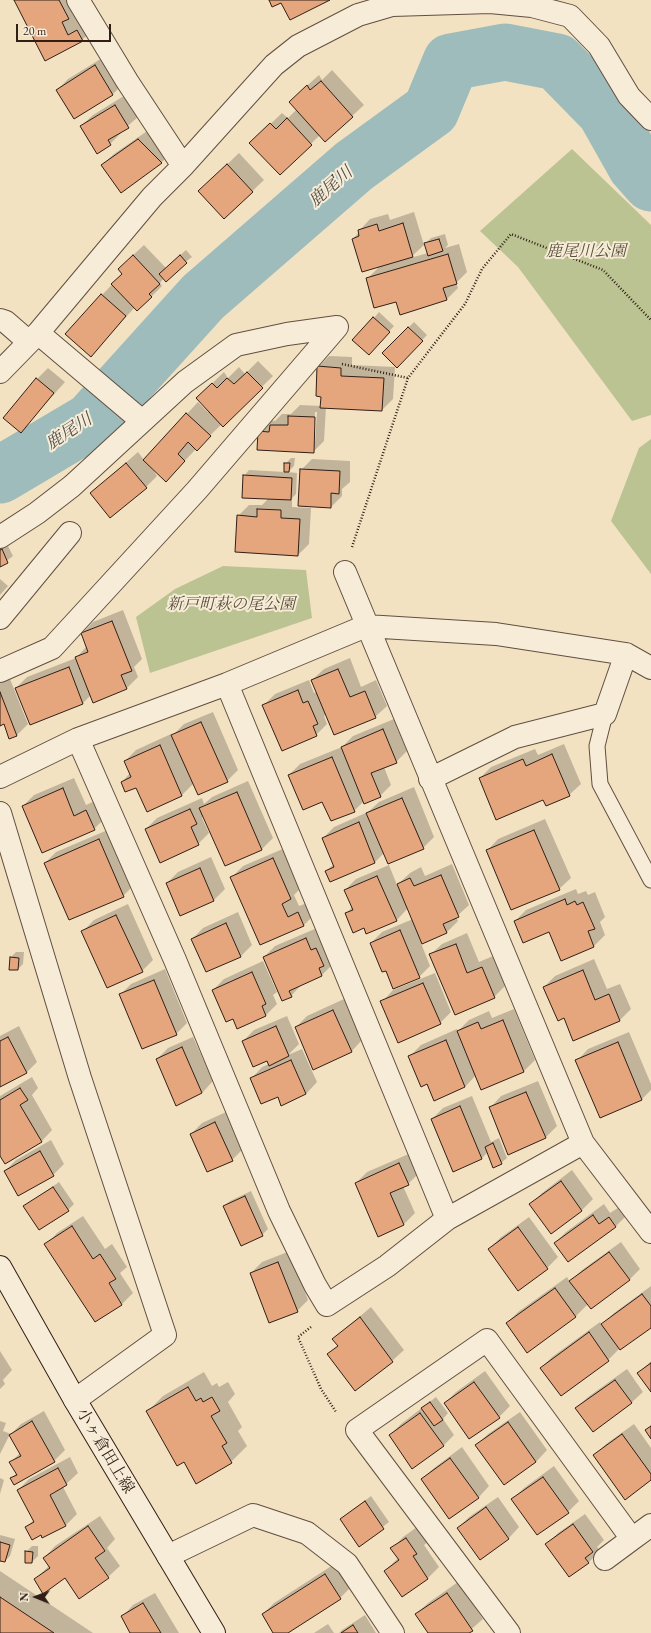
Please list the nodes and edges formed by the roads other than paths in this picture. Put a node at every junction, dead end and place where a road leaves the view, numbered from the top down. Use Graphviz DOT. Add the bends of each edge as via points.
graph roads {
  1 [pos="78,0"];
  2 [pos="651,119"];
  3 [pos="183,166"];
  4 [pos="0,320"];
  5 [pos="33,338"];
  6 [pos="0,372"];
  7 [pos="142,421"];
  8 [pos="70,534"];
  9 [pos="0,537"];
  10 [pos="345,572"];
  11 [pos="0,618"];
  12 [pos="366,626"];
  13 [pos="626,654"];
  14 [pos="651,668"];
  15 [pos="0,671"];
  16 [pos="227,684"];
  17 [pos="605,714"];
  18 [pos="78,739"];
  19 [pos="0,777"];
  20 [pos="430,779"];
  21 [pos="0,813"];
  22 [pos="651,880"];
  23 [pos="584,1143"];
  24 [pos="447,1219"];
  25 [pos="651,1232"];
  26 [pos="0,1268"];
  27 [pos="75,1400"];
  28 [pos="651,1525"];
  29 [pos="632,1539"];
  30 [pos="168,1556"];
  31 [pos="605,1559"];
  32 [pos="214,1633"];
  33 [pos="393,1633"];
  34 [pos="508,1633"];
  1 -- 3 [label="street"];
  2 -- 3 [label="street" via="629,96 600,46 570,16 532,6 490,2 392,5 358,15 298,46 274,65"];
  3 -- 5 [label="street" via="152,197"];
  4 -- 5 [label="street"];
  5 -- 6 [label="street"];
  5 -- 7 [label="street" via="84,372"];
  7 -- 9 [label="street" via="72,486"];
  7 -- 15 [label="street" via="185,382 236,345 337,327 196,490 52,648"];
  8 -- 11 [label="street"];
  10 -- 12 [label="street"];
  12 -- 13 [label="street" via="496,634"];
  12 -- 16 [label="street"];
  12 -- 20 [label="street"];
  13 -- 14 [label="street"];
  13 -- 17 [label="street"];
  16 -- 18 [label="street"];
  16 -- 24 [label="street"];
  17 -- 20 [label="street" via="515,737"];
  17 -- 22 [label="lane" via="597,746 600,784"];
  18 -- 19 [label="street"];
  18 -- 24 [label="street" via="175,960 279,1211 327,1305 387,1266"];
  20 -- 23 [label="street"];
  21 -- 27 [label="street" via="80,1078 166,1335"];
  23 -- 24 [label="street"];
  23 -- 25 [label="street"];
  26 -- 27 [label="street, 小ヶ倉田上線"];
  27 -- 30 [label="street, 小ヶ倉田上線"];
  28 -- 29 [label="street"];
  29 -- 31 [label="street"];
  29 -- 34 [label="street" via="487,1340 357,1430"];
  30 -- 32 [label="street, 小ヶ倉田上線"];
  30 -- 33 [label="street" via="254,1515 307,1533 347,1564"];
}
